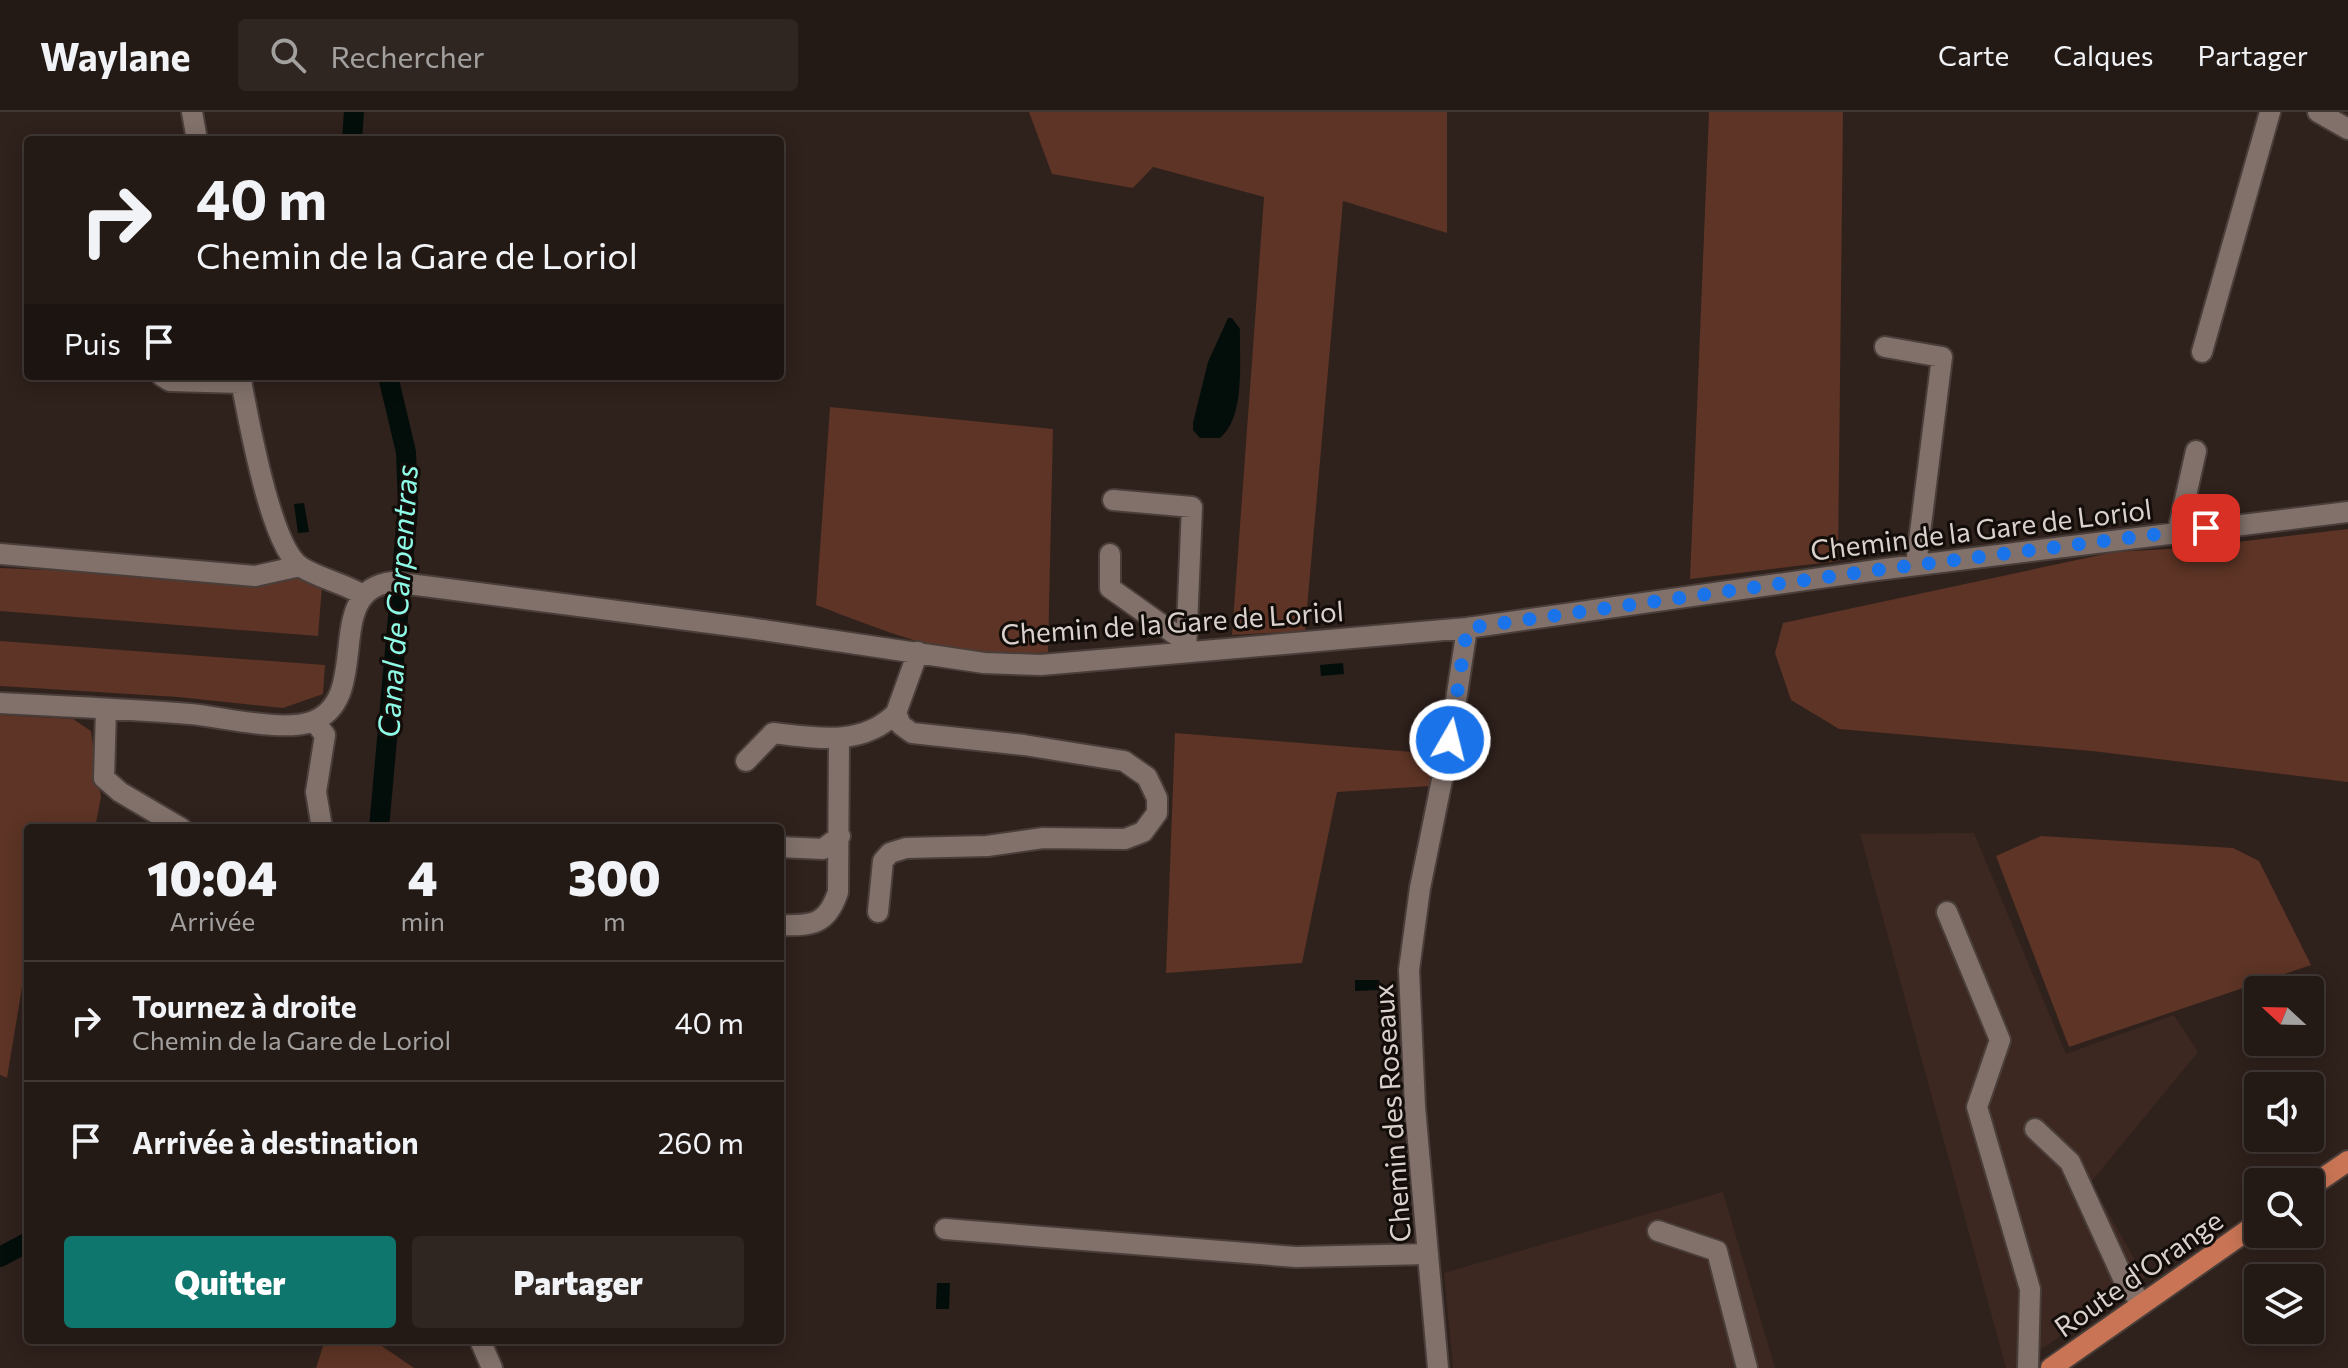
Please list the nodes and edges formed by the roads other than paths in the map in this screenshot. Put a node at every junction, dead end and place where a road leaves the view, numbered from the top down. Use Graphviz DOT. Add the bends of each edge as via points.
graph roads {
  1 [pos="192,112"];
  2 [pos="2270,112"];
  3 [pos="2318,112"];
  4 [pos="2348,129"];
  5 [pos="196,136"];
  6 [pos="1885,347"];
  7 [pos="2202,352"];
  8 [pos="168,380"];
  9 [pos="241,380"];
  10 [pos="2196,451"];
  11 [pos="1113,500"];
  12 [pos="2348,512"];
  13 [pos="2178,531"];
  14 [pos="0,554"];
  15 [pos="1110,554"];
  16 [pos="1916,565"];
  17 [pos="300,566"];
  18 [pos="363,595"];
  19 [pos="1467,628"];
  20 [pos="1186,646"];
  21 [pos="918,652"];
  22 [pos="0,703"];
  23 [pos="106,709"];
  24 [pos="896,713"];
  25 [pos="314,721"];
  26 [pos="839,740"];
  27 [pos="746,761"];
  28 [pos="174,824"];
  29 [pos="321,824"];
  30 [pos="840,836"];
  31 [pos="784,847"];
  32 [pos="878,912"];
  33 [pos="1947,912"];
  34 [pos="784,925"];
  35 [pos="2035,1129"];
  36 [pos="2348,1161"];
  37 [pos="2324,1177"];
  38 [pos="945,1229"];
  39 [pos="1658,1231"];
  40 [pos="2244,1233"];
  41 [pos="1428,1254"];
  42 [pos="2142,1304"];
  43 [pos="482,1344"];
  44 [pos="492,1368"];
  45 [pos="1438,1368"];
  46 [pos="1747,1368"];
  47 [pos="2028,1368"];
  48 [pos="2051,1368"];
  1 -- 5 [label="street"];
  2 -- 7 [label="street"];
  3 -- 4 [label="street"];
  6 -- 16 [label="street" via="1942,357"];
  8 -- 9 [label="street"];
  9 -- 17 [label="street" via="273,518 283,546"];
  10 -- 13 [label="street"];
  11 -- 20 [label="street" via="1192,507"];
  12 -- 13 [label="street, Chemin de la Gare de Loriol"];
  13 -- 16 [label="street, Chemin de la Gare de Loriol"];
  14 -- 17 [label="street" via="255,576"];
  15 -- 20 [label="street" via="1110,588"];
  16 -- 19 [label="street, Chemin de la Gare de Loriol"];
  17 -- 18 [label="street"];
  18 -- 21 [label="street, Chemin de la Gare de Loriol" via="381,583 403,582"];
  18 -- 25 [label="street" via="354,613 341,694"];
  19 -- 20 [label="street, Chemin de la Gare de Loriol"];
  19 -- 41 [label="street, Chemin des Roseaux" via="1409,970"];
  20 -- 21 [label="street, Chemin de la Gare de Loriol" via="1041,665 984,663"];
  21 -- 24 [label="street"];
  22 -- 23 [label="street"];
  23 -- 25 [label="street" via="295,725"];
  23 -- 28 [label="street" via="104,778"];
  24 -- 26 [label="street" via="884,725"];
  24 -- 32 [label="street" via="912,733 1124,761 1147,777 1157,798 1157,813 1143,832 1125,839 1043,838 890,853 883,861"];
  25 -- 29 [label="street" via="325,735 316,792"];
  26 -- 27 [label="street" via="773,733"];
  26 -- 30 [label="street"];
  30 -- 31 [label="street" via="823,849"];
  30 -- 34 [label="street" via="838,892 831,910 820,920"];
  33 -- 47 [label="street" via="2000,1040 1977,1107 2030,1289"];
  35 -- 42 [label="street" via="2070,1162 2123,1278"];
  36 -- 37 [label="main road"];
  38 -- 41 [label="street" via="1296,1257"];
  39 -- 46 [label="street" via="1717,1251"];
  40 -- 42 [label="main road, Route d'Orange"];
  41 -- 45 [label="street, Chemin des Roseaux"];
  42 -- 48 [label="main road, Route d'Orange"];
  43 -- 44 [label="street"];
}
